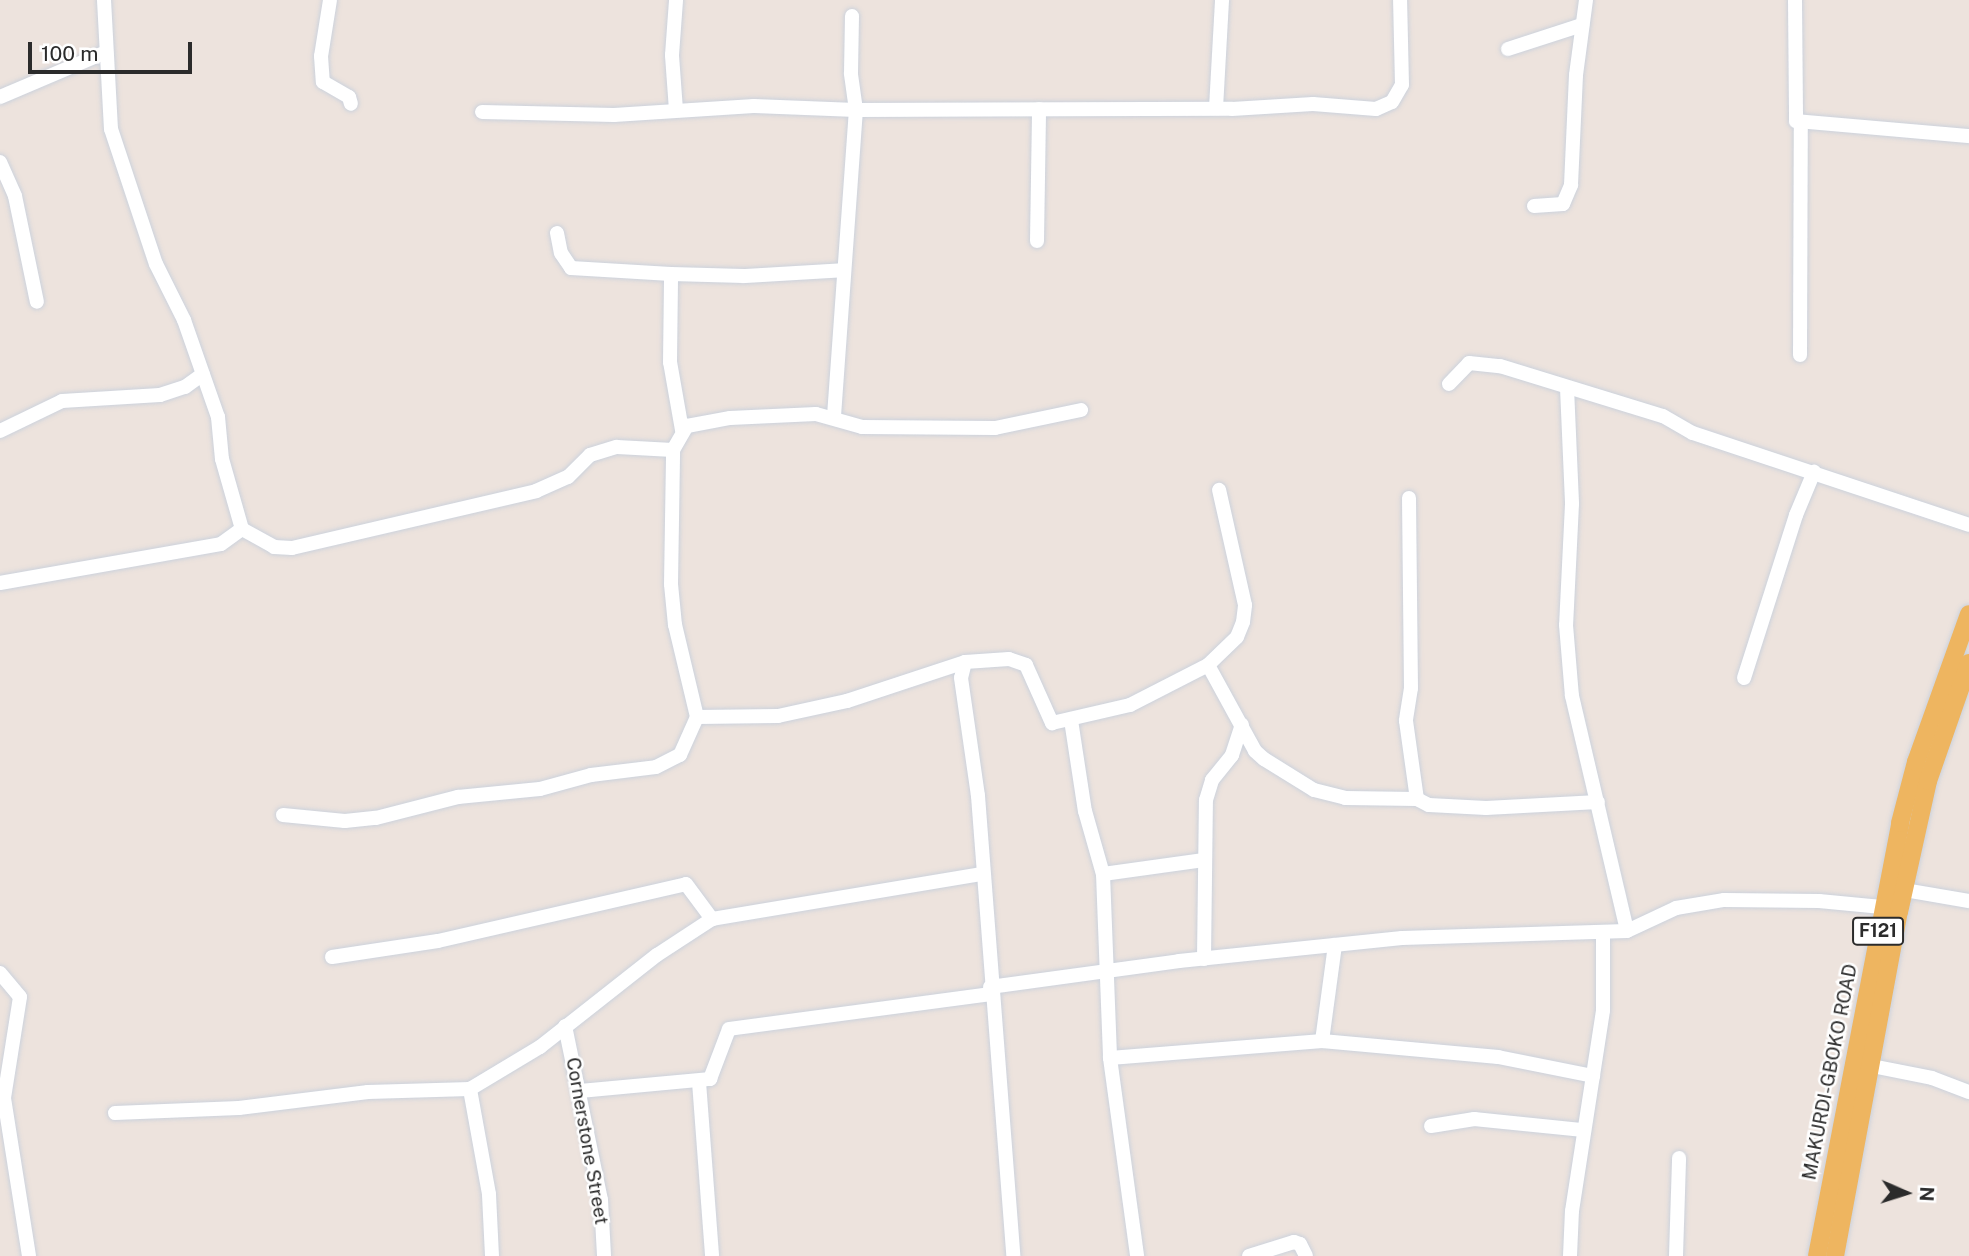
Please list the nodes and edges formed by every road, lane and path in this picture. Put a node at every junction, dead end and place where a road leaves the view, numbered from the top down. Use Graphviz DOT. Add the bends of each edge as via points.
graph roads {
  1 [pos="104,0"];
  2 [pos="330,0"];
  3 [pos="676,0"];
  4 [pos="1222,0"];
  5 [pos="1400,0"];
  6 [pos="1586,0"];
  7 [pos="1795,0"];
  8 [pos="852,16"];
  9 [pos="1582,25"];
  10 [pos="1508,49"];
  11 [pos="106,52"];
  12 [pos="0,97"];
  13 [pos="351,104"];
  14 [pos="1038,108"];
  15 [pos="1216,108"];
  16 [pos="676,110"];
  17 [pos="856,110"];
  18 [pos="482,112"];
  19 [pos="1801,123"];
  20 [pos="1969,136"];
  21 [pos="0,162"];
  22 [pos="1534,206"];
  23 [pos="558,233"];
  24 [pos="1037,241"];
  25 [pos="844,270"];
  26 [pos="671,274"];
  27 [pos="37,302"];
  28 [pos="1800,355"];
  29 [pos="203,374"];
  30 [pos="1449,384"];
  31 [pos="185,387"];
  32 [pos="1567,388"];
  33 [pos="211,398"];
  34 [pos="1081,410"];
  35 [pos="834,416"];
  36 [pos="682,430"];
  37 [pos="0,431"];
  38 [pos="673,450"];
  39 [pos="1814,472"];
  40 [pos="1219,490"];
  41 [pos="1409,498"];
  42 [pos="1969,525"];
  43 [pos="242,528"];
  44 [pos="0,583"];
  45 [pos="1969,614"];
  46 [pos="965,662"];
  47 [pos="1969,663"];
  48 [pos="1208,665"];
  49 [pos="941,669"];
  50 [pos="961,678"];
  51 [pos="1744,678"];
  52 [pos="697,717"];
  53 [pos="1071,720"];
  54 [pos="1242,725"];
  55 [pos="1255,751"];
  56 [pos="1232,755"];
  57 [pos="1417,799"];
  58 [pos="1598,802"];
  59 [pos="284,815"];
  60 [pos="1203,860"];
  61 [pos="981,874"];
  62 [pos="1103,874"];
  63 [pos="1905,890"];
  64 [pos="1969,901"];
  65 [pos="1882,907"];
  66 [pos="712,919"];
  67 [pos="1627,931"];
  68 [pos="1603,932"];
  69 [pos="1335,945"];
  70 [pos="332,957"];
  71 [pos="1204,959"];
  72 [pos="1108,971"];
  73 [pos="0,973"];
  74 [pos="990,990"];
  75 [pos="565,1027"];
  76 [pos="1322,1041"];
  77 [pos="1110,1058"];
  78 [pos="1872,1066"];
  79 [pos="1593,1076"];
  80 [pos="699,1082"];
  81 [pos="470,1089"];
  82 [pos="3,1091"];
  83 [pos="580,1091"];
  84 [pos="1969,1092"];
  85 [pos="115,1113"];
  86 [pos="1432,1126"];
  87 [pos="1583,1130"];
  88 [pos="1679,1158"];
  89 [pos="29,1256"];
  90 [pos="492,1256"];
  91 [pos="604,1256"];
  92 [pos="712,1256"];
  93 [pos="1013,1256"];
  94 [pos="1137,1256"];
  95 [pos="1249,1256"];
  96 [pos="1306,1256"];
  97 [pos="1570,1256"];
  98 [pos="1676,1256"];
  99 [pos="1817,1256"];
  100 [pos="1835,1256"];
  1 -- 11 [label="street"];
  2 -- 13 [label="street" via="321,55 323,82 349,97"];
  3 -- 16 [label="street" via="672,55"];
  4 -- 15 [label="street"];
  5 -- 15 [label="street" via="1402,85 1392,102 1376,109 1314,104"];
  6 -- 9 [label="street"];
  7 -- 19 [label="street" via="1794,109"];
  8 -- 17 [label="street"];
  9 -- 10 [label="street"];
  9 -- 22 [label="street" via="1567,198 1559,206"];
  11 -- 12 [label="street"];
  11 -- 29 [label="street" via="111,129 156,264"];
  14 -- 15 [label="street"];
  14 -- 17 [label="street"];
  14 -- 24 [label="street"];
  16 -- 17 [label="street" via="754,106"];
  16 -- 18 [label="street" via="614,115"];
  17 -- 25 [label="street"];
  19 -- 20 [label="street"];
  19 -- 28 [label="street"];
  21 -- 27 [label="street" via="15,196"];
  23 -- 26 [label="street" via="561,253 571,268"];
  25 -- 26 [label="street" via="744,276"];
  25 -- 35 [label="street"];
  26 -- 36 [label="street" via="670,362"];
  29 -- 31 [label="street"];
  29 -- 33 [label="street"];
  30 -- 32 [label="street" via="1469,363 1500,366"];
  31 -- 33 [label="street"];
  31 -- 37 [label="street" via="115,401 62,401"];
  32 -- 39 [label="street" via="1671,418 1693,433"];
  32 -- 58 [label="street" via="1572,504 1566,625 1572,696"];
  33 -- 43 [label="street"];
  34 -- 35 [label="street" via="995,428 862,427"];
  35 -- 36 [label="street" via="730,418 700,421"];
  36 -- 38 [label="street"];
  38 -- 43 [label="street" via="617,447 590,455 568,477 536,491 292,548 274,547"];
  38 -- 52 [label="street" via="671,584"];
  39 -- 42 [label="street"];
  39 -- 51 [label="street"];
  40 -- 48 [label="street" via="1244,614 1237,637"];
  41 -- 57 [label="street" via="1411,688 1406,721"];
  43 -- 44 [label="street" via="221,544"];
  45 -- 65 [label="main road, MAKURDI-GBOKO ROAD / F121" via="1916,762"];
  46 -- 49 [label="street"];
  46 -- 50 [label="street"];
  46 -- 53 [label="street" via="1022,661 1049,721"];
  47 -- 63 [label="main road, F121" via="1928,781"];
  48 -- 53 [label="street" via="1130,705"];
  48 -- 54 [label="street"];
  49 -- 50 [label="street"];
  49 -- 52 [label="street" via="847,701 778,716"];
  50 -- 61 [label="street" via="978,796"];
  52 -- 59 [label="street" via="680,755 656,767 591,775 540,789 458,797 376,818 345,821"];
  53 -- 62 [label="street" via="1085,811"];
  54 -- 55 [label="street"];
  54 -- 56 [label="street"];
  55 -- 56 [label="street"];
  55 -- 57 [label="street" via="1314,790 1345,798"];
  56 -- 60 [label="street" via="1209,788"];
  57 -- 58 [label="street" via="1429,805 1486,808"];
  58 -- 67 [label="street"];
  60 -- 62 [label="street"];
  60 -- 71 [label="street"];
  61 -- 66 [label="street"];
  61 -- 74 [label="street"];
  62 -- 72 [label="street"];
  63 -- 64 [label="street"];
  63 -- 78 [label="main road, F121"];
  65 -- 67 [label="street" via="1724,900 1676,908"];
  65 -- 99 [label="main road, MAKURDI-GBOKO ROAD / F121"];
  66 -- 70 [label="street" via="686,884 438,940"];
  66 -- 75 [label="street" via="657,955"];
  67 -- 68 [label="street"];
  68 -- 69 [label="street"];
  68 -- 79 [label="street" via="1603,1010"];
  69 -- 71 [label="street"];
  69 -- 76 [label="street"];
  71 -- 72 [label="street"];
  72 -- 74 [label="street"];
  72 -- 77 [label="street"];
  73 -- 82 [label="street" via="15,988 20,1002"];
  74 -- 80 [label="street" via="729,1029 716,1072"];
  74 -- 93 [label="street"];
  75 -- 81 [label="street"];
  75 -- 83 [label="street, Cornerstone Street"];
  76 -- 77 [label="street"];
  76 -- 79 [label="street" via="1498,1057"];
  77 -- 94 [label="street"];
  78 -- 84 [label="street" via="1932,1078"];
  78 -- 100 [label="main road, F121"];
  79 -- 87 [label="street"];
  80 -- 83 [label="street"];
  80 -- 92 [label="street"];
  81 -- 85 [label="street" via="368,1092 239,1108"];
  81 -- 90 [label="street" via="489,1194"];
  82 -- 89 [label="street"];
  83 -- 91 [label="street, Cornerstone Street" via="601,1200"];
  86 -- 87 [label="street" via="1474,1119"];
  87 -- 97 [label="street"];
  88 -- 98 [label="street"];
  95 -- 96 [label="street" via="1294,1242"];
}
